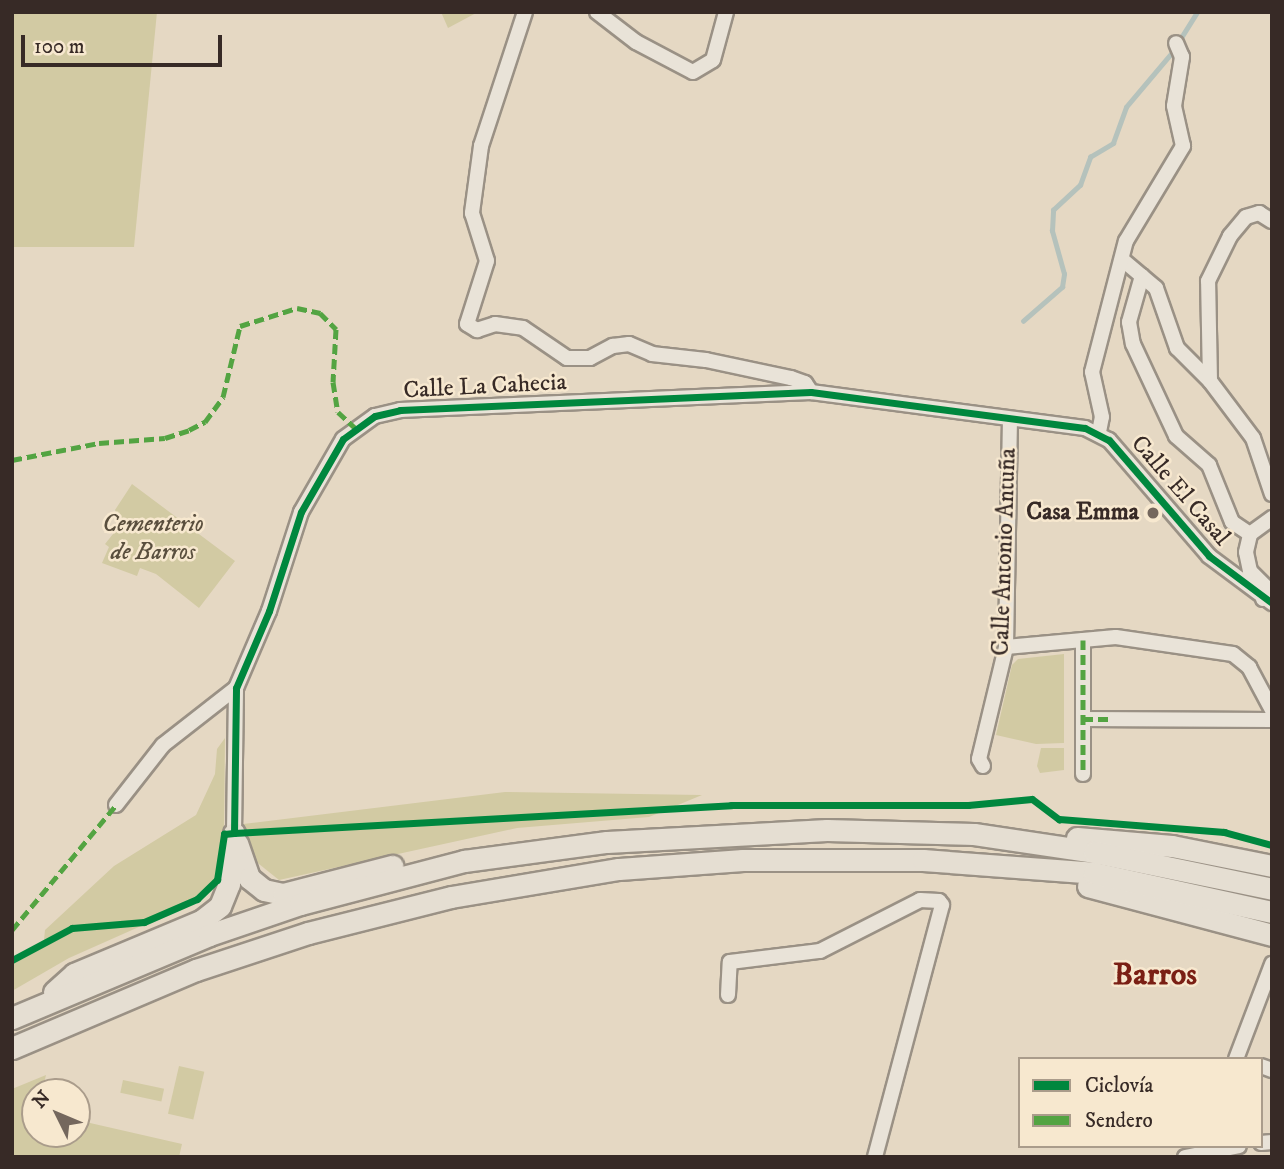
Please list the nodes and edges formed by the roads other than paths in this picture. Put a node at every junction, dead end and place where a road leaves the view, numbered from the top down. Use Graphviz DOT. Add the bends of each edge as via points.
graph roads {
  1 [pos="525,12"];
  2 [pos="597,12"];
  3 [pos="726,12"];
  4 [pos="1178,46"];
  5 [pos="1272,221"];
  6 [pos="1124,261"];
  7 [pos="1142,276"];
  8 [pos="1210,381"];
  9 [pos="811,391"];
  10 [pos="1010,419"];
  11 [pos="1099,432"];
  12 [pos="1272,494"];
  13 [pos="1272,518"];
  14 [pos="1250,534"];
  15 [pos="1267,601"];
  16 [pos="1083,640"];
  17 [pos="1006,646"];
  18 [pos="236,688"];
  19 [pos="1272,710"];
  20 [pos="1083,719"];
  21 [pos="1272,720"];
  22 [pos="983,766"];
  23 [pos="1083,774"];
  24 [pos="116,804"];
  25 [pos="234,833"];
  26 [pos="974,834"];
  27 [pos="464,861"];
  28 [pos="984,865"];
  29 [pos="1272,866"];
  30 [pos="1272,889"];
  31 [pos="1272,912"];
  32 [pos="1272,935"];
  33 [pos="1272,964"];
  34 [pos="727,995"];
  35 [pos="42,1004"];
  36 [pos="12,1018"];
  37 [pos="54,1027"];
  38 [pos="12,1048"];
  39 [pos="1239,1057"];
  40 [pos="12,1062"];
  41 [pos="1209,1148"];
  42 [pos="875,1157"];
  43 [pos="1185,1157"];
  1 -- 9 [label="street" via="481,146 472,213 487,261 467,324 477,330 495,324 523,328 567,358 590,358 613,346 629,344 652,354 791,378"];
  2 -- 3 [label="street" via="636,42 693,72 713,61"];
  4 -- 6 [label="street" via="1182,57 1174,106 1183,142 1157,195 1126,241"];
  5 -- 8 [label="street" via="1259,213 1247,217 1230,236 1208,281"];
  6 -- 7 [label="street"];
  6 -- 11 [label="street" via="1092,372 1102,417"];
  7 -- 8 [label="street" via="1156,288 1177,348"];
  7 -- 14 [label="street" via="1129,322 1133,344 1176,436 1209,465 1232,522"];
  8 -- 12 [label="street" via="1253,438"];
  9 -- 10 [label="street, Calle La Cahecia"];
  9 -- 18 [label="street, Calle La Cahecia" via="400,410 375,416 343,439 314,484"];
  10 -- 11 [label="street, Calle El Casal"];
  10 -- 17 [label="street, Calle Antonio Antuña"];
  11 -- 15 [label="street, Calle El Casal" via="1209,556"];
  13 -- 14 [label="street"];
  14 -- 15 [label="street" via="1246,552 1250,571 1269,590"];
  16 -- 17 [label="street"];
  16 -- 19 [label="street" via="1116,637 1233,654 1249,667"];
  16 -- 20 [label="street"];
  17 -- 22 [label="street, Calle Antonio Antuña" via="979,759"];
  18 -- 24 [label="street" via="163,745"];
  18 -- 25 [label="street, Calle La Cahecia"];
  20 -- 21 [label="street"];
  20 -- 23 [label="street"];
  25 -- 27 [label="highway" via="249,878 264,890 283,894 417,861"];
  25 -- 35 [label="highway" via="229,884 219,906 201,921 74,974"];
  26 -- 27 [label="highway" via="735,833 607,842"];
  26 -- 29 [label="highway" via="1172,846"];
  26 -- 30 [label="highway" via="1144,861"];
  27 -- 35 [label="highway" via="300,904 209,935"];
  28 -- 31 [label="highway" via="1094,873"];
  28 -- 32 [label="highway" via="1008,875 1092,886"];
  28 -- 37 [label="highway" via="743,860 619,869 533,882 308,933 196,970"];
  33 -- 39 [label="street"];
  34 -- 42 [label="street" via="730,962 820,951 920,900 934,898 942,905"];
  35 -- 36 [label="highway"];
  37 -- 38 [label="highway"];
  37 -- 40 [label="highway"];
  41 -- 43 [label="street"];
}
